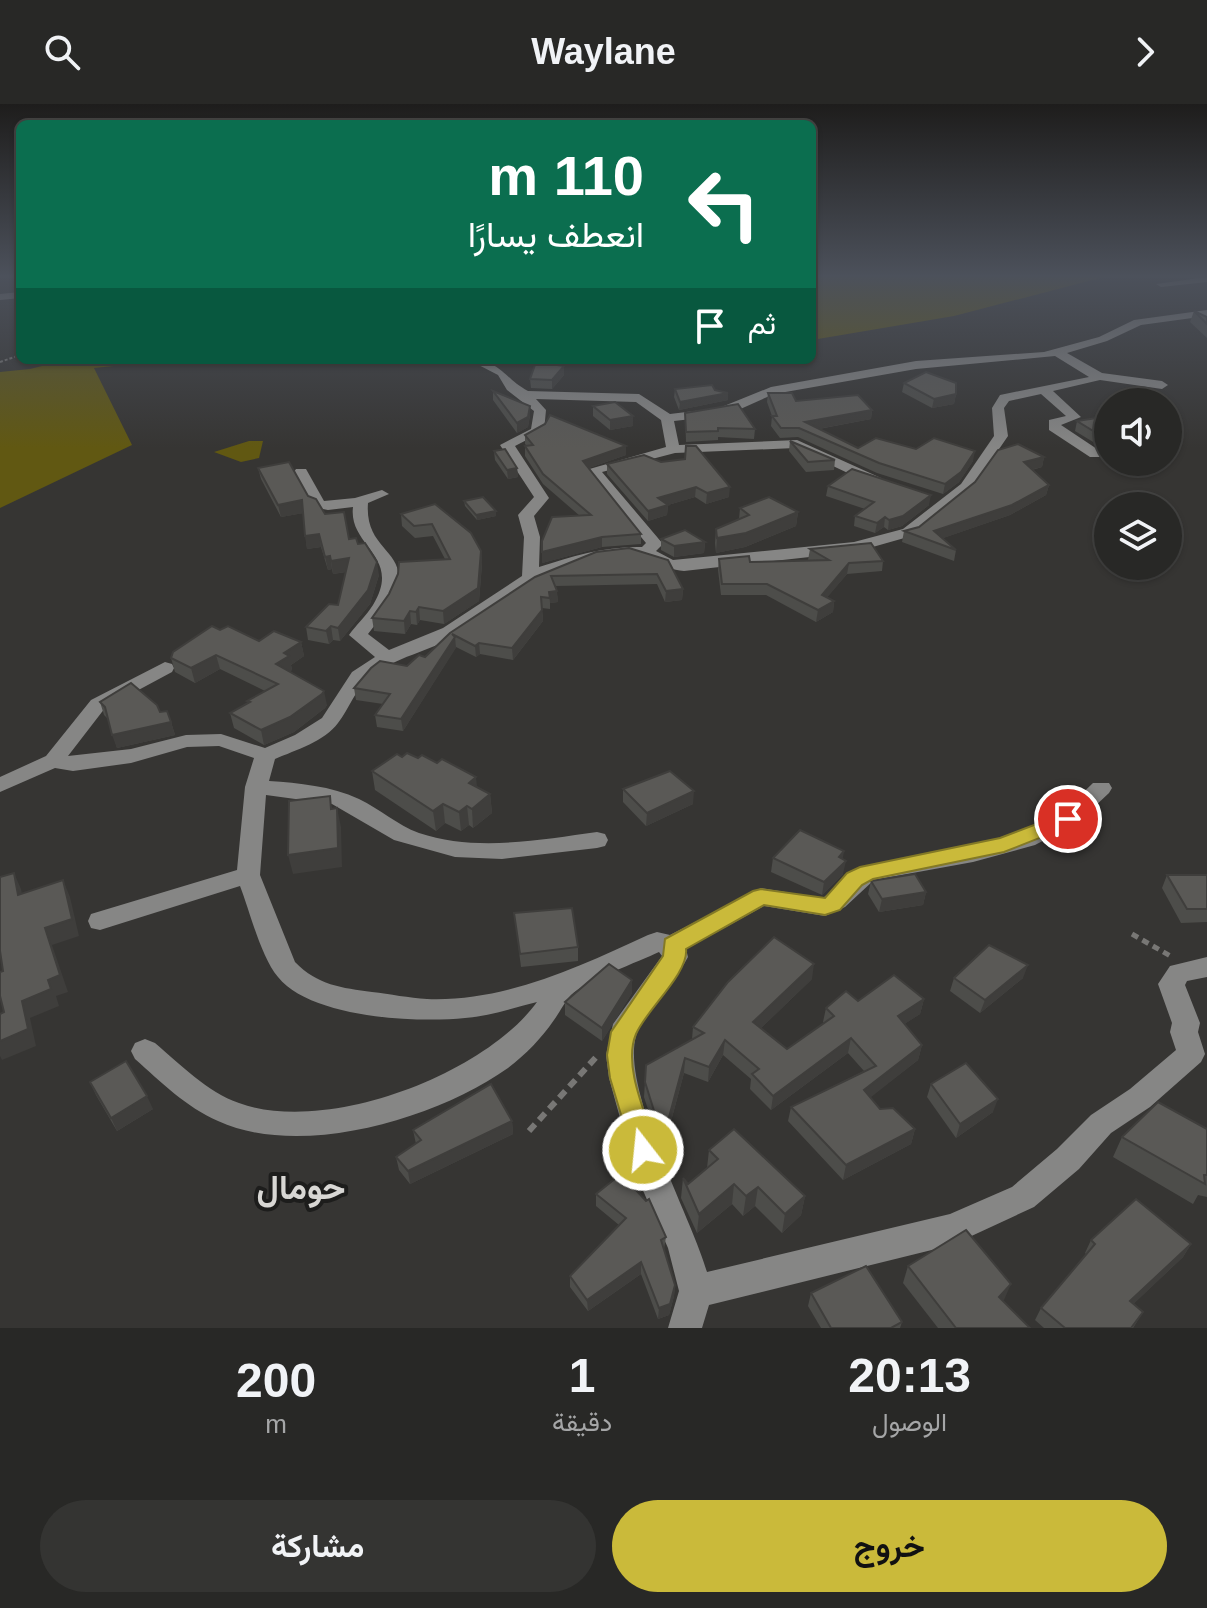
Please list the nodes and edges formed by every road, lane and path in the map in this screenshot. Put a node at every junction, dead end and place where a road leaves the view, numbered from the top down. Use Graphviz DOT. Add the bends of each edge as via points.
graph roads {
  1 [pos="1113,334"];
  2 [pos="1057,352"];
  3 [pos="483,364"];
  4 [pos="1097,376"];
  5 [pos="1162,385"];
  6 [pos="1043,389"];
  7 [pos="525,395"];
  8 [pos="667,418"];
  9 [pos="673,449"];
  10 [pos="1094,453"];
  11 [pos="301,472"];
  12 [pos="973,475"];
  13 [pos="990,482"];
  14 [pos="886,484"];
  15 [pos="382,494"];
  16 [pos="359,503"];
  17 [pos="646,552"];
  18 [pos="530,577"];
  19 [pos="387,657"];
  20 [pos="165,668"];
  21 [pos="266,755"];
  22 [pos="53,761"];
  23 [pos="0,785"];
  24 [pos="256,787"];
  25 [pos="1101,788"];
  26 [pos="597,840"];
  27 [pos="248,875"];
  28 [pos="100,921"];
  29 [pos="1132,934"];
  30 [pos="673,945"];
  31 [pos="1204,967"];
  32 [pos="563,986"];
  33 [pos="623,1032"];
  34 [pos="145,1051"];
  35 [pos="529,1131"];
  36 [pos="696,1291"];
  37 [pos="685,1328"];
  1 -- 2 [label="street"];
  2 -- 4 [label="street"];
  2 -- 8 [label="street" via="916,365 768,392 722,412"];
  3 -- 7 [label="street"];
  4 -- 5 [label="street"];
  4 -- 6 [label="street"];
  6 -- 10 [label="street" via="1075,417 1054,427"];
  6 -- 12 [label="street" via="999,403 1001,436"];
  7 -- 8 [label="street" via="639,398"];
  7 -- 18 [label="street" via="540,410 537,431 507,445 542,498 526,515 532,537"];
  8 -- 9 [label="street"];
  9 -- 14 [label="street" via="797,444"];
  9 -- 17 [label="street" via="593,470 655,544"];
  11 -- 16 [label="street" via="318,504"];
  12 -- 13 [label="street"];
  12 -- 17 [label="street" via="966,487 936,500 909,532 875,544 684,566 669,565"];
  15 -- 16 [label="street"];
  16 -- 19 [label="street" via="361,524 382,549 393,577 382,609 358,639"];
  17 -- 18 [label="street" via="602,553"];
  18 -- 19 [label="street" via="449,632"];
  19 -- 21 [label="street" via="359,676 329,722"];
  20 -- 22 [label="street" via="98,704"];
  21 -- 22 [label="street" via="221,740 186,741 73,764"];
  21 -- 24 [label="street"];
  22 -- 23 [label="street"];
  24 -- 26 [label="street" via="330,797 406,838 461,851"];
  24 -- 27 [label="street"];
  25 -- 30 [label="street" via="1049,829 989,848 868,873 825,907 761,897"];
  27 -- 28 [label="street"];
  27 -- 32 [label="street" via="284,967 317,992 427,1010 469,1007"];
  29 -- 31 [label="path"];
  30 -- 32 [label="street" via="657,942"];
  30 -- 33 [label="street" via="675,957"];
  31 -- 36 [label="street" via="1179,973 1171,984 1191,1054 1101,1124 1023,1197 952,1229"];
  32 -- 34 [label="street" via="521,1041 463,1079 343,1119 277,1124 240,1117 202,1098"];
  33 -- 35 [label="path"];
  33 -- 36 [label="street" via="623,1078 650,1172 684,1247"];
  36 -- 37 [label="street"];
}
